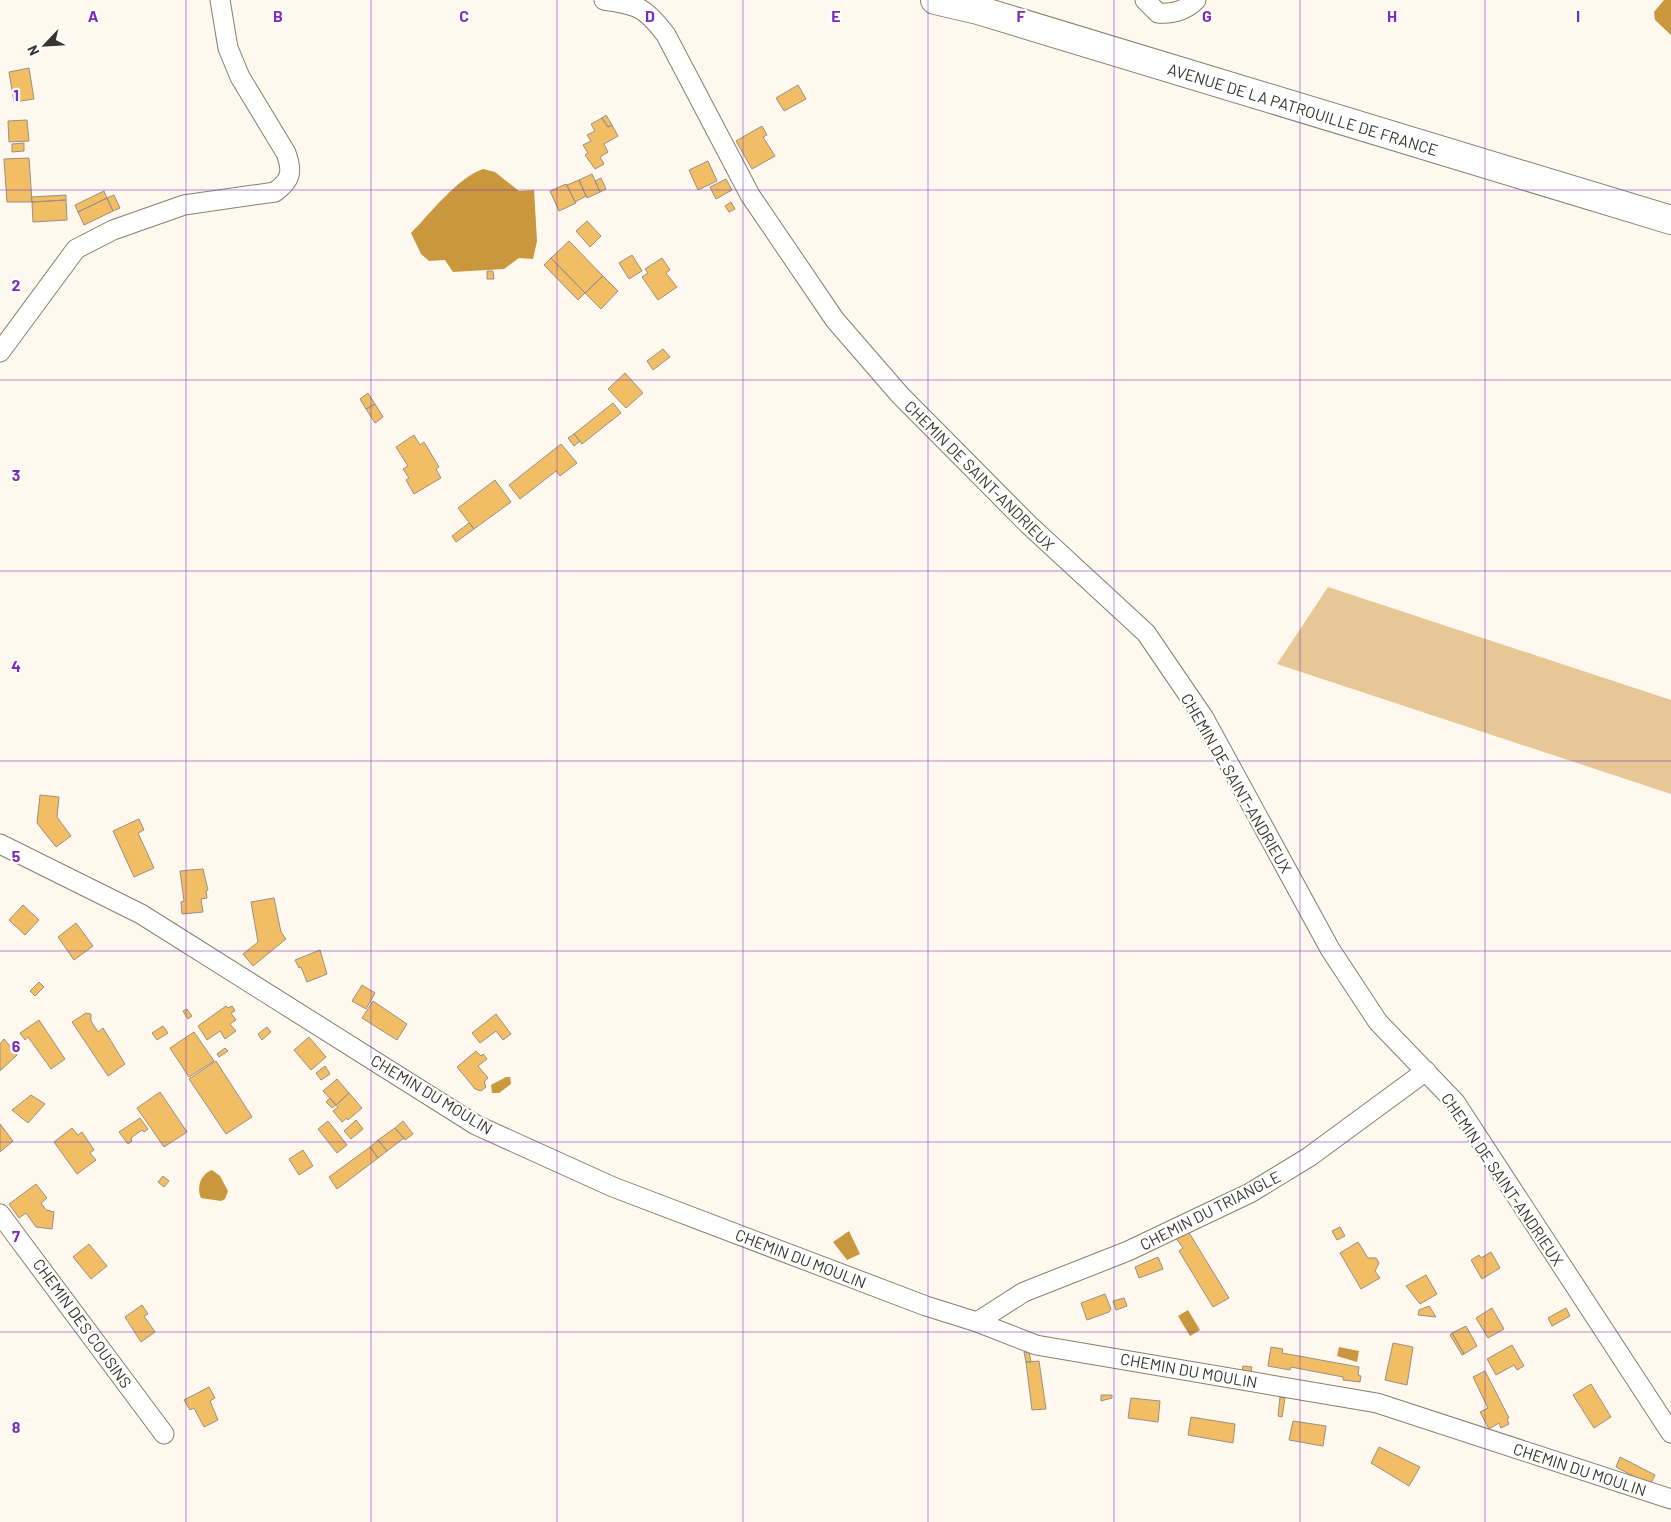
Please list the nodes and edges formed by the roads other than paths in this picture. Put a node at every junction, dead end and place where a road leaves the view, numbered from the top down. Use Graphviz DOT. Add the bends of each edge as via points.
graph roads {
  1 [pos="220,0"];
  2 [pos="604,0"];
  3 [pos="935,0"];
  4 [pos="1145,0"];
  5 [pos="1196,0"];
  6 [pos="1671,220"];
  7 [pos="0,352"];
  8 [pos="0,844"];
  9 [pos="1426,1071"];
  10 [pos="0,1214"];
  11 [pos="977,1322"];
  12 [pos="1671,1433"];
  13 [pos="164,1434"];
  14 [pos="1671,1499"];
  1 -- 7 [label="street" via="228,48 240,76 291,165 287,183 275,192 184,205 113,230 76,249"];
  2 -- 9 [label="street, CHEMIN DE SAINT-ANDRIEUX" via="631,5 650,14 666,35 750,195 835,320 900,395 1028,525 1146,633 1204,718 1330,949 1378,1022"];
  3 -- 6 [label="main road, AVENUE DE LA PATROUILLE DE FRANCE" via="978,10"];
  4 -- 5 [label="street" via="1158,13 1170,14 1182,11"];
  8 -- 11 [label="street, CHEMIN DU MOULIN" via="141,914 476,1125 613,1187 926,1306"];
  9 -- 11 [label="street, CHEMIN DU TRIANGLE" via="1309,1157 1250,1193 1128,1251 1024,1292"];
  9 -- 12 [label="street, CHEMIN DE SAINT-ANDRIEUX" via="1454,1102"];
  10 -- 13 [label="street, CHEMIN DES COUSINS"];
  11 -- 14 [label="street, CHEMIN DU MOULIN" via="1036,1345 1377,1403"];
}
